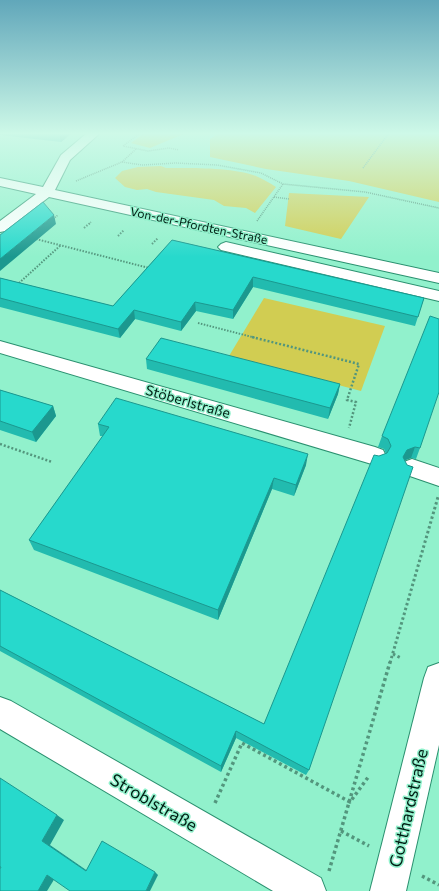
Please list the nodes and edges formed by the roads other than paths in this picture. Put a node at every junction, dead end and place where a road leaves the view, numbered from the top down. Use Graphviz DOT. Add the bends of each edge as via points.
graph roads {
  1 [pos="57,175"];
  2 [pos="0,182"];
  3 [pos="49,192"];
  4 [pos="34,202"];
  5 [pos="0,228"];
  6 [pos="399,269"];
  7 [pos="439,278"];
  8 [pos="392,285"];
  9 [pos="439,296"];
  10 [pos="0,346"];
  11 [pos="375,456"];
  12 [pos="412,468"];
  13 [pos="439,478"];
  14 [pos="439,678"];
  15 [pos="0,712"];
  16 [pos="318,882"];
  17 [pos="388,891"];
  1 -- 3 [label="street"];
  2 -- 3 [label="street, Von-der-Pfordten-Straße"];
  3 -- 4 [label="street"];
  3 -- 6 [label="street, Von-der-Pfordten-Straße"];
  4 -- 5 [label="street"];
  4 -- 8 [label="street, Von-der-Pfordten-Straße"];
  6 -- 7 [label="street, Von-der-Pfordten-Straße"];
  6 -- 8 [label="street"];
  8 -- 9 [label="street, Von-der-Pfordten-Straße"];
  10 -- 11 [label="street, Stöberlstraße"];
  12 -- 13 [label="street"];
  14 -- 17 [label="street, Gotthardstraße"];
  15 -- 16 [label="street, Stroblstraße" via="203,830"];
}
